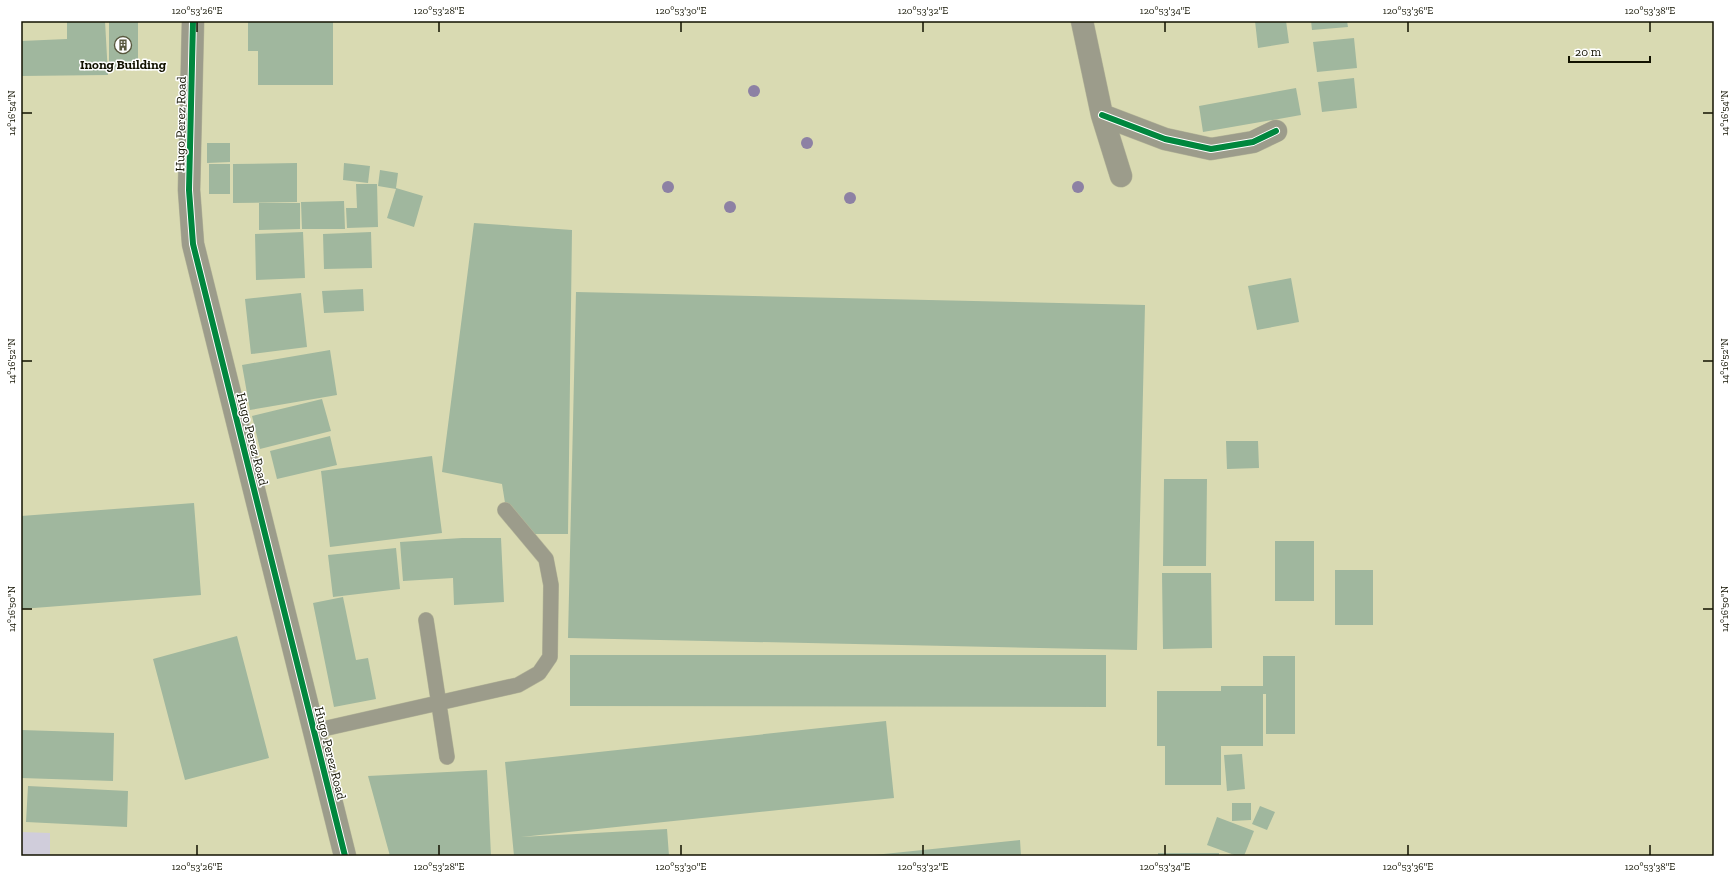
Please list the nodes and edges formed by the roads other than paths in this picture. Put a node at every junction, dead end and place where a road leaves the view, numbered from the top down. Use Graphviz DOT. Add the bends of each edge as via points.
graph roads {
  1 [pos="193,21"];
  2 [pos="1082,21"];
  3 [pos="1102,115"];
  4 [pos="1276,131"];
  5 [pos="1121,176"];
  6 [pos="505,510"];
  7 [pos="426,620"];
  8 [pos="439,703"];
  9 [pos="314,731"];
  10 [pos="447,757"];
  11 [pos="345,856"];
  1 -- 9 [label="street, Hugo Perez Road" via="189,190 193,244"];
  2 -- 3 [label="street"];
  3 -- 4 [label="street" via="1166,139 1211,149 1253,142"];
  3 -- 5 [label="street"];
  6 -- 8 [label="lane" via="546,559 551,585 550,657 539,673 518,685"];
  7 -- 8 [label="lane"];
  8 -- 9 [label="lane"];
  8 -- 10 [label="lane"];
  9 -- 11 [label="street, Hugo Perez Road"];
}
